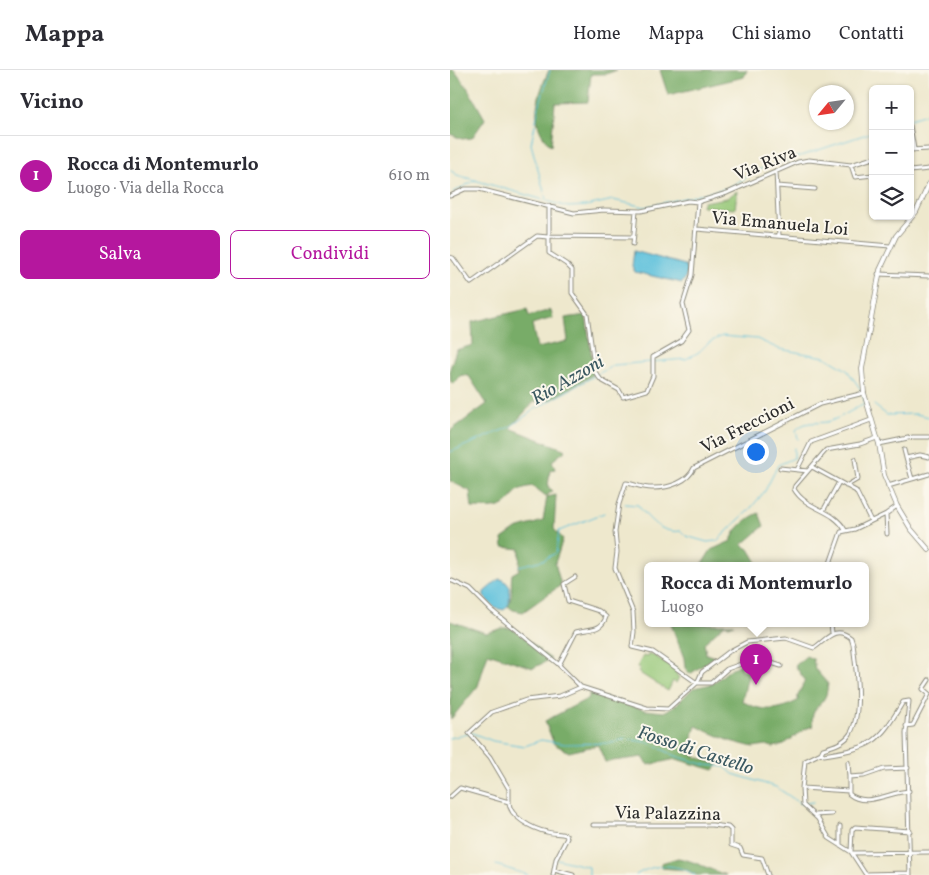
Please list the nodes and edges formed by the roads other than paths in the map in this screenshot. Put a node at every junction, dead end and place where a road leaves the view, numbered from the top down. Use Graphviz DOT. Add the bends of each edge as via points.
graph roads {
  1 [pos="928,148"];
  2 [pos="914,150"];
  3 [pos="869,159"];
  4 [pos="851,165"];
  5 [pos="929,169"];
  6 [pos="776,171"];
  7 [pos="914,171"];
  8 [pos="869,175"];
  9 [pos="929,184"];
  10 [pos="777,186"];
  11 [pos="815,189"];
  12 [pos="450,196"];
  13 [pos="698,202"];
  14 [pos="549,206"];
  15 [pos="636,211"];
  16 [pos="548,229"];
  17 [pos="697,229"];
  18 [pos="540,235"];
  19 [pos="779,236"];
  20 [pos="549,237"];
  21 [pos="633,237"];
  22 [pos="633,244"];
  23 [pos="890,246"];
  24 [pos="450,257"];
  25 [pos="878,274"];
  26 [pos="929,276"];
  27 [pos="864,393"];
  28 [pos="872,420"];
  29 [pos="929,437"];
  30 [pos="877,438"];
  31 [pos="879,444"];
  32 [pos="904,450"];
  33 [pos="929,457"];
  34 [pos="906,458"];
  35 [pos="854,459"];
  36 [pos="812,467"];
  37 [pos="780,468"];
  38 [pos="797,470"];
  39 [pos="808,471"];
  40 [pos="929,474"];
  41 [pos="912,479"];
  42 [pos="839,482"];
  43 [pos="846,486"];
  44 [pos="888,486"];
  45 [pos="897,506"];
  46 [pos="823,511"];
  47 [pos="886,514"];
  48 [pos="871,521"];
  49 [pos="845,530"];
  50 [pos="887,534"];
  51 [pos="929,550"];
  52 [pos="830,562"];
  53 [pos="575,576"];
  54 [pos="450,580"];
  55 [pos="831,627"];
  56 [pos="832,633"];
  57 [pos="559,665"];
  58 [pos="780,666"];
  59 [pos="929,680"];
  60 [pos="697,683"];
  61 [pos="581,687"];
  62 [pos="929,694"];
  63 [pos="907,727"];
  64 [pos="820,753"];
  65 [pos="848,762"];
  66 [pos="908,768"];
  67 [pos="849,777"];
  68 [pos="802,788"];
  69 [pos="848,791"];
  70 [pos="909,791"];
  71 [pos="450,797"];
  72 [pos="509,802"];
  73 [pos="832,814"];
  74 [pos="814,815"];
  75 [pos="592,825"];
  76 [pos="840,826"];
  77 [pos="910,831"];
  78 [pos="840,844"];
  79 [pos="851,852"];
  80 [pos="910,852"];
  81 [pos="929,852"];
  82 [pos="553,873"];
  83 [pos="910,874"];
  84 [pos="573,875"];
  85 [pos="768,875"];
  86 [pos="866,875"];
  1 -- 2 [label="street"];
  3 -- 4 [label="street, Via Riva"];
  4 -- 6 [label="street, Via Riva" via="809,160"];
  4 -- 8 [label="street" via="855,177"];
  5 -- 7 [label="street"];
  6 -- 10 [label="street"];
  6 -- 13 [label="street, Via Riva"];
  9 -- 23 [label="street" via="916,212"];
  10 -- 11 [label="street"];
  10 -- 19 [label="street"];
  12 -- 14 [label="street, Via Riva" via="475,188"];
  13 -- 15 [label="street, Via Riva"];
  13 -- 17 [label="street"];
  14 -- 15 [label="street, Via Riva" via="574,213"];
  14 -- 16 [label="street"];
  15 -- 21 [label="street"];
  16 -- 18 [label="street"];
  16 -- 20 [label="street"];
  17 -- 19 [label="street, Via Emanuela Loi"];
  17 -- 20 [label="street" via="692,275 683,304 689,330 681,341 654,357 653,376 647,390 623,397 619,390 596,374 587,314 572,293 572,270 549,253"];
  18 -- 20 [label="street"];
  18 -- 24 [label="street" via="471,283"];
  19 -- 23 [label="street, Via Emanuela Loi"];
  20 -- 21 [label="street"];
  21 -- 22 [label="street"];
  23 -- 25 [label="street"];
  25 -- 26 [label="street"];
  25 -- 27 [label="street" via="862,369"];
  27 -- 28 [label="street"];
  27 -- 60 [label="street, Via Freccioni" via="820,404 694,468 683,481 654,488 626,483 615,532 615,568 633,612 632,647 653,652"];
  28 -- 30 [label="street"];
  28 -- 38 [label="street" via="814,440"];
  29 -- 31 [label="street"];
  30 -- 31 [label="street"];
  30 -- 36 [label="street" via="826,450"];
  31 -- 44 [label="street"];
  32 -- 34 [label="street"];
  33 -- 34 [label="street"];
  34 -- 41 [label="street"];
  35 -- 43 [label="street" via="859,476"];
  36 -- 39 [label="street"];
  36 -- 42 [label="street"];
  37 -- 38 [label="street"];
  38 -- 39 [label="street"];
  39 -- 46 [label="street" via="794,489 802,501"];
  40 -- 41 [label="street"];
  41 -- 44 [label="street"];
  42 -- 43 [label="street"];
  42 -- 46 [label="street"];
  43 -- 48 [label="street" via="856,491"];
  44 -- 45 [label="street"];
  45 -- 47 [label="street"];
  45 -- 51 [label="street" via="917,539"];
  46 -- 49 [label="street"];
  47 -- 48 [label="street"];
  47 -- 50 [label="street"];
  48 -- 49 [label="street" via="855,530"];
  49 -- 52 [label="street" via="839,533"];
  53 -- 57 [label="street" via="564,584 568,601 606,617 595,629 576,632"];
  54 -- 57 [label="street" via="470,589"];
  55 -- 56 [label="street"];
  56 -- 60 [label="street" via="814,648 786,638 752,641 720,658 702,672"];
  56 -- 64 [label="street" via="852,638 859,689 850,735 836,746 823,748"];
  57 -- 61 [label="street"];
  58 -- 60 [label="street" via="765,661 762,666 745,664 727,669 711,683"];
  59 -- 62 [label="street" via="923,689"];
  60 -- 61 [label="street" via="668,709 647,708"];
  61 -- 72 [label="street" via="560,696 526,700 492,712 469,734 487,754 509,789"];
  62 -- 63 [label="street" via="913,725"];
  63 -- 64 [label="street" via="910,704 907,700 886,729 868,745 830,754"];
  63 -- 66 [label="street"];
  64 -- 68 [label="street" via="805,761"];
  65 -- 67 [label="street"];
  66 -- 67 [label="street"];
  66 -- 70 [label="street"];
  67 -- 69 [label="street"];
  68 -- 69 [label="street"];
  68 -- 74 [label="street" via="802,803"];
  69 -- 70 [label="street" via="850,796 874,800"];
  70 -- 77 [label="street"];
  71 -- 72 [label="street" via="460,788"];
  72 -- 82 [label="street" via="511,811 530,826 566,835"];
  73 -- 74 [label="street"];
  74 -- 78 [label="street" via="827,836"];
  75 -- 85 [label="street, Via Palazzina" via="728,827 731,845 740,848 743,855 762,858"];
  76 -- 78 [label="street"];
  77 -- 79 [label="street" via="854,828"];
  77 -- 80 [label="street"];
  78 -- 79 [label="street"];
  79 -- 80 [label="street"];
  79 -- 86 [label="street"];
  80 -- 81 [label="street"];
  80 -- 83 [label="street"];
  82 -- 84 [label="street"];
  83 -- 86 [label="street"];
}
